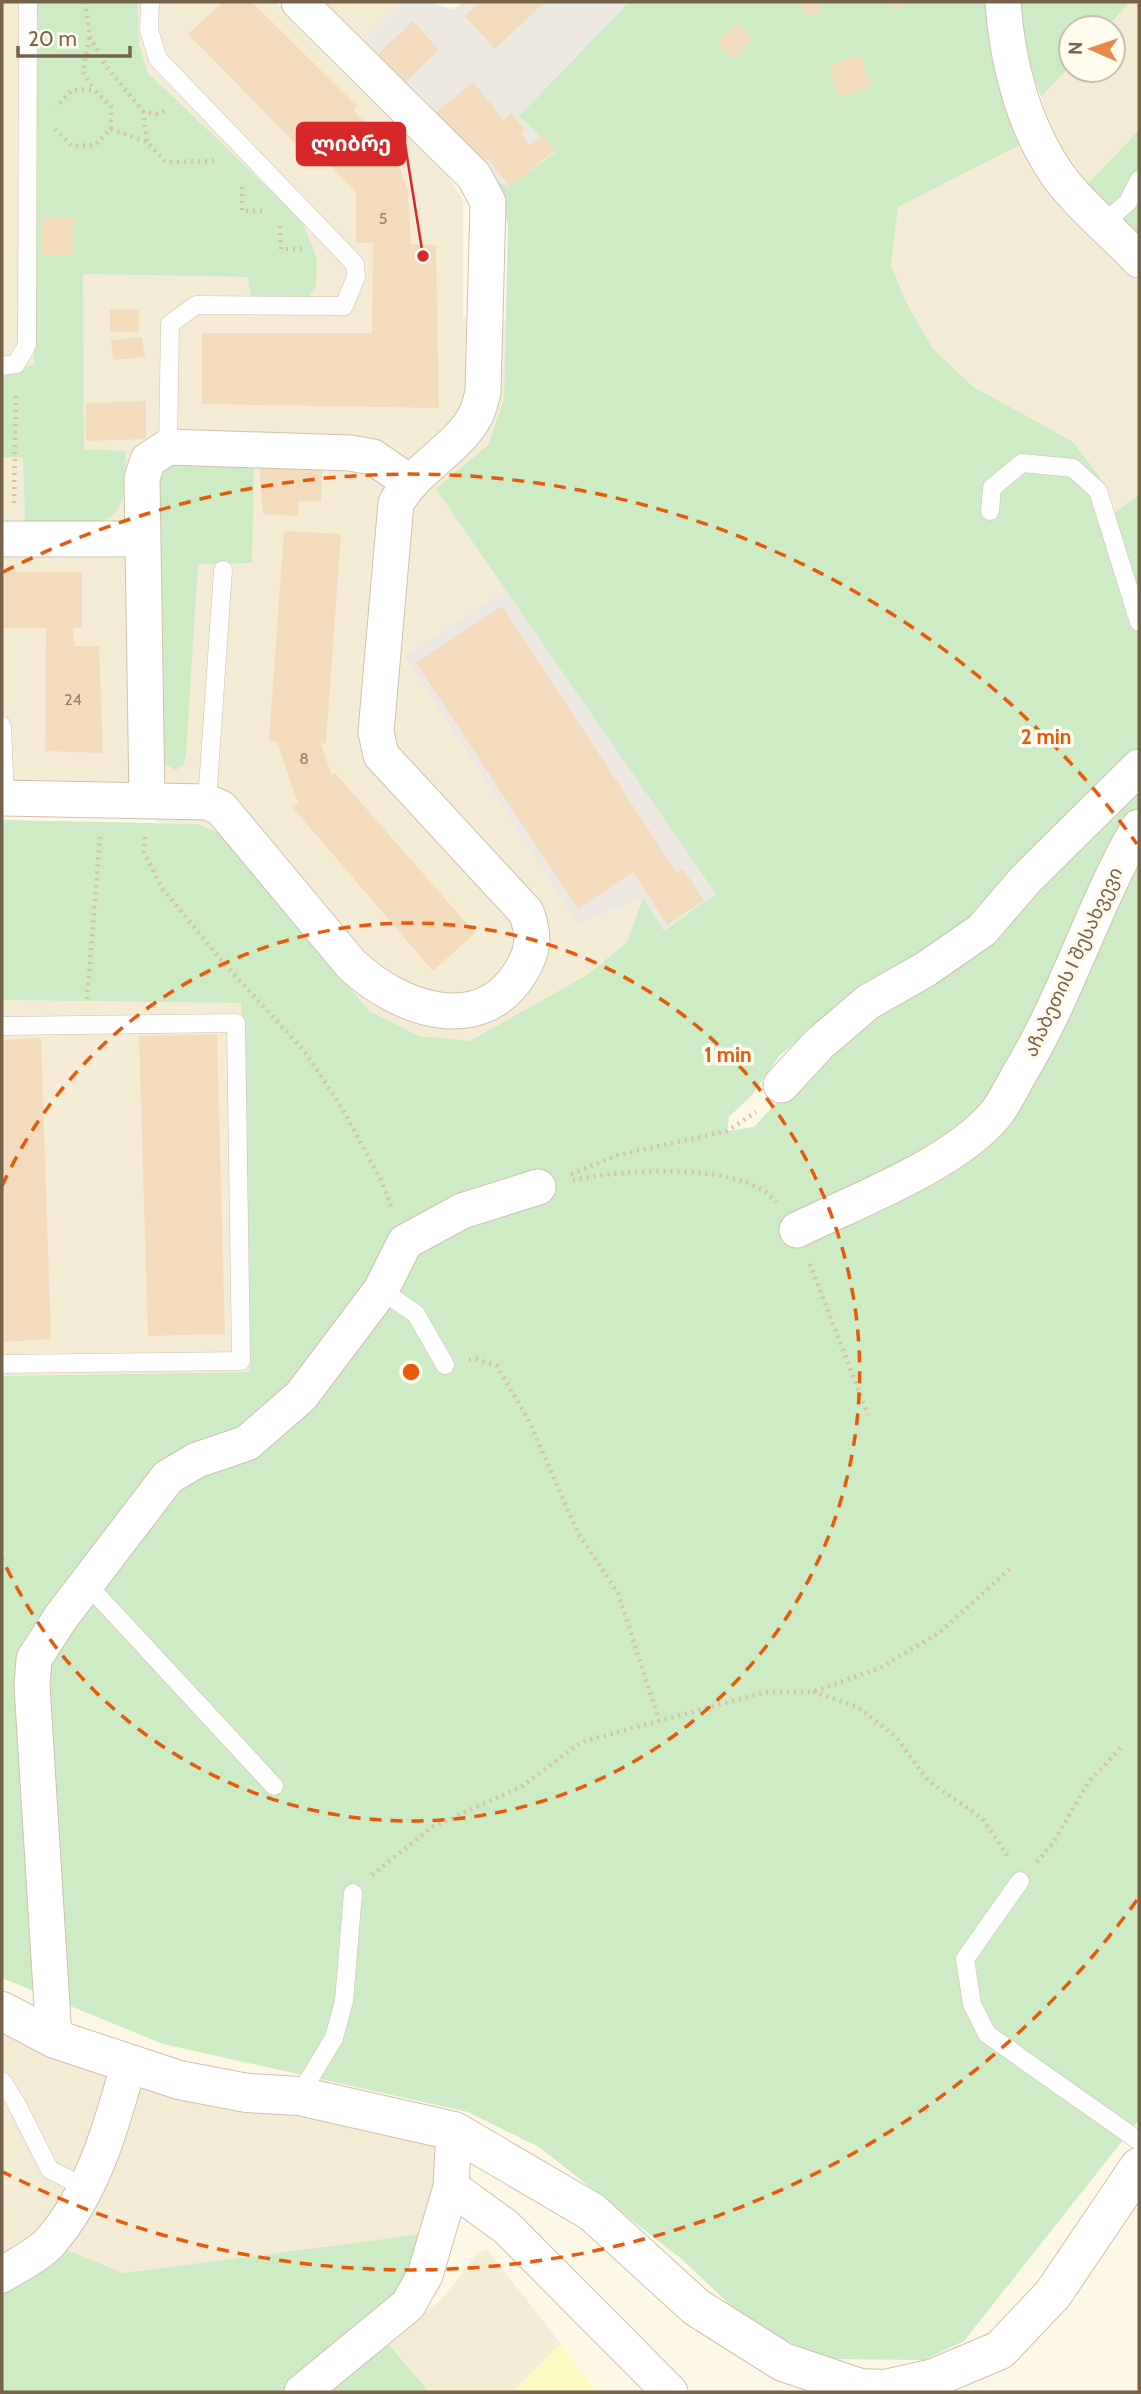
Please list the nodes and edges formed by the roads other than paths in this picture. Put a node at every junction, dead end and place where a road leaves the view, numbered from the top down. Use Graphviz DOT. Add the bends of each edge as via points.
graph roads {
  1 [pos="28,2"];
  2 [pos="150,2"];
  3 [pos="299,2"];
  4 [pos="1003,2"];
  5 [pos="1139,180"];
  6 [pos="1104,223"];
  7 [pos="1139,260"];
  8 [pos="9,365"];
  9 [pos="168,447"];
  10 [pos="409,482"];
  11 [pos="990,511"];
  12 [pos="8,539"];
  13 [pos="143,539"];
  14 [pos="223,570"];
  15 [pos="1139,622"];
  16 [pos="2,726"];
  17 [pos="1139,767"];
  18 [pos="3,798"];
  19 [pos="147,801"];
  20 [pos="207,802"];
  21 [pos="1139,827"];
  22 [pos="2,1026"];
  23 [pos="780,1085"];
  24 [pos="538,1187"];
  25 [pos="797,1230"];
  26 [pos="381,1290"];
  27 [pos="2,1364"];
  28 [pos="444,1365"];
  29 [pos="86,1583"];
  30 [pos="275,1786"];
  31 [pos="1020,1881"];
  32 [pos="353,1893"];
  33 [pos="2,2011"];
  34 [pos="54,2038"];
  35 [pos="130,2063"];
  36 [pos="2,2081"];
  37 [pos="299,2096"];
  38 [pos="454,2132"];
  39 [pos="1139,2141"];
  40 [pos="1139,2167"];
  41 [pos="451,2186"];
  42 [pos="85,2187"];
  43 [pos="2,2275"];
  44 [pos="302,2392"];
  45 [pos="670,2392"];
  1 -- 8 [label="lane" via="27,345"];
  2 -- 9 [label="lane" via="149,30 158,59 355,264 356,277 344,306 196,305 170,324"];
  3 -- 10 [label="street" via="474,176 488,202 484,392 474,419"];
  4 -- 6 [label="street" via="1005,38 1026,114 1058,175"];
  5 -- 6 [label="lane" via="1128,202"];
  6 -- 7 [label="street"];
  9 -- 10 [label="street" via="350,453 373,457"];
  9 -- 13 [label="street" via="148,460 142,478"];
  10 -- 20 [label="street" via="396,503 376,732 381,755 526,912 534,932 521,971 506,992 484,1007 464,1012 403,1000 372,984 233,819"];
  11 -- 15 [label="lane" via="992,488 1022,463 1073,468 1098,491"];
  12 -- 13 [label="street"];
  13 -- 19 [label="street"];
  14 -- 20 [label="lane"];
  16 -- 18 [label="lane"];
  17 -- 23 [label="street" via="1026,879 982,930 868,1002"];
  18 -- 19 [label="street"];
  19 -- 20 [label="street"];
  21 -- 25 [label="street, აჩაბეთის I შესახვევი" via="1113,872 1034,1049 994,1116 944,1157"];
  22 -- 27 [label="lane" via="236,1023 241,1361"];
  24 -- 26 [label="street" via="462,1211 405,1242"];
  26 -- 28 [label="lane" via="416,1314"];
  26 -- 29 [label="street" via="301,1395 247,1443 197,1460 168,1477"];
  29 -- 30 [label="lane"];
  29 -- 34 [label="street" via="34,1659 32,1686"];
  31 -- 39 [label="lane" via="965,1959 972,2004 987,2034"];
  32 -- 37 [label="lane" via="344,2001 334,2038"];
  33 -- 34 [label="street"];
  34 -- 35 [label="street"];
  35 -- 37 [label="street" via="179,2080 247,2093"];
  35 -- 42 [label="street" via="107,2139"];
  36 -- 42 [label="lane" via="50,2170"];
  37 -- 38 [label="street"];
  38 -- 40 [label="street" via="592,2211 696,2307 783,2362 860,2388 885,2389 934,2378 1000,2350 1053,2294"];
  38 -- 41 [label="street"];
  41 -- 44 [label="street" via="425,2275 408,2305"];
  41 -- 45 [label="street" via="506,2227"];
  42 -- 43 [label="street" via="50,2243"];
}
